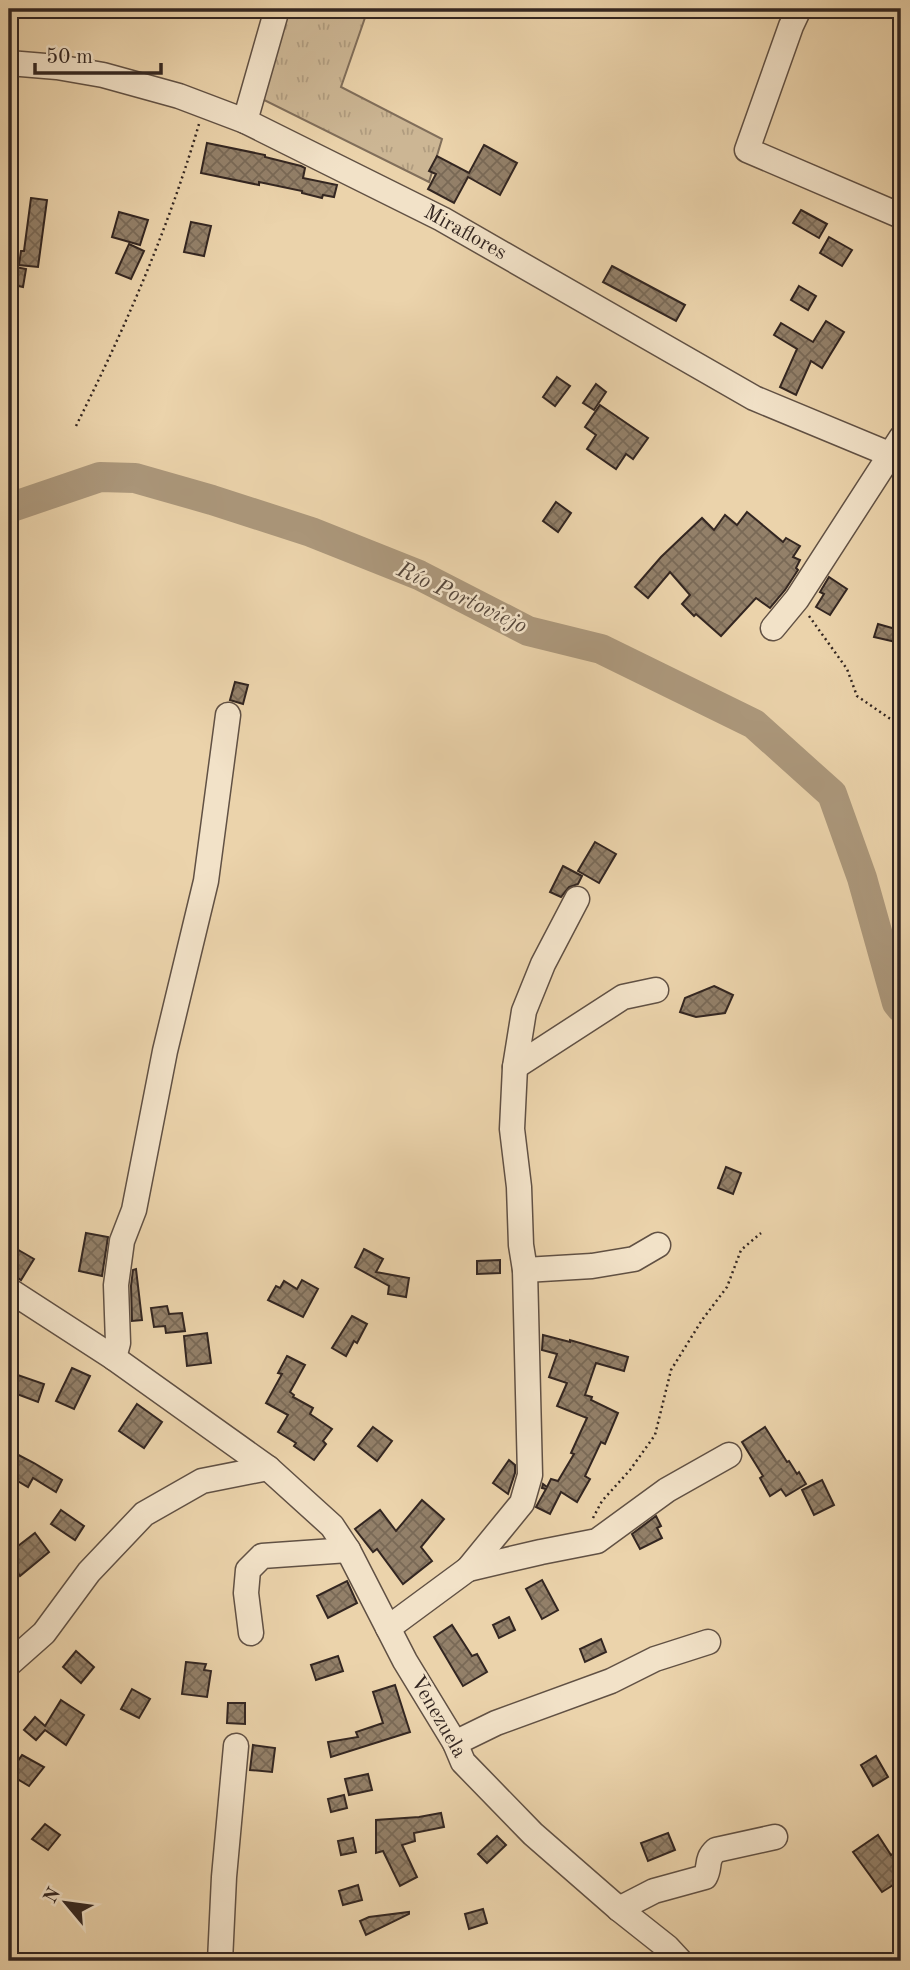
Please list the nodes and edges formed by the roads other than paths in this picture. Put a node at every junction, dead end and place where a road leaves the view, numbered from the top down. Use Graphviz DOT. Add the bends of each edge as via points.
graph roads {
  1 [pos="277,9"];
  2 [pos="799,9"];
  3 [pos="9,63"];
  4 [pos="245,121"];
  5 [pos="901,216"];
  6 [pos="898,450"];
  7 [pos="773,628"];
  8 [pos="228,715"];
  9 [pos="577,899"];
  10 [pos="656,990"];
  11 [pos="514,1067"];
  12 [pos="658,1245"];
  13 [pos="524,1270"];
  14 [pos="9,1290"];
  15 [pos="114,1358"];
  16 [pos="729,1455"];
  17 [pos="268,1468"];
  18 [pos="348,1550"];
  19 [pos="468,1569"];
  20 [pos="388,1628"];
  21 [pos="251,1633"];
  22 [pos="708,1642"];
  23 [pos="9,1664"];
  24 [pos="455,1743"];
  25 [pos="236,1746"];
  26 [pos="775,1837"];
  27 [pos="619,1909"];
  28 [pos="220,1961"];
  29 [pos="680,1961"];
  1 -- 4 [label="street"];
  2 -- 5 [label="street" via="747,150"];
  3 -- 4 [label="street, Miraflores" via="103,75 205,104"];
  4 -- 6 [label="street, Miraflores" via="442,219 754,398"];
  6 -- 7 [label="street"];
  8 -- 15 [label="street" via="206,881 165,1051 134,1210 122,1241"];
  9 -- 11 [label="street" via="524,1011"];
  10 -- 11 [label="street" via="622,998"];
  11 -- 13 [label="street" via="512,1129"];
  12 -- 13 [label="street" via="634,1259"];
  13 -- 19 [label="street" via="530,1475 522,1503"];
  14 -- 15 [label="street, Venezuela"];
  15 -- 17 [label="street, Venezuela"];
  16 -- 19 [label="street" via="667,1490 597,1542"];
  17 -- 18 [label="street, Venezuela" via="332,1526"];
  17 -- 23 [label="street" via="202,1481 144,1514 89,1572 44,1633"];
  18 -- 20 [label="street, Venezuela"];
  18 -- 21 [label="street" via="262,1556 248,1570"];
  19 -- 20 [label="street"];
  20 -- 24 [label="street, Venezuela"];
  22 -- 24 [label="street" via="655,1659"];
  24 -- 27 [label="street, Venezuela" via="463,1762 533,1834"];
  25 -- 28 [label="street"];
  26 -- 27 [label="street" via="716,1850 705,1877 654,1891"];
  27 -- 29 [label="street, Venezuela"];
}
